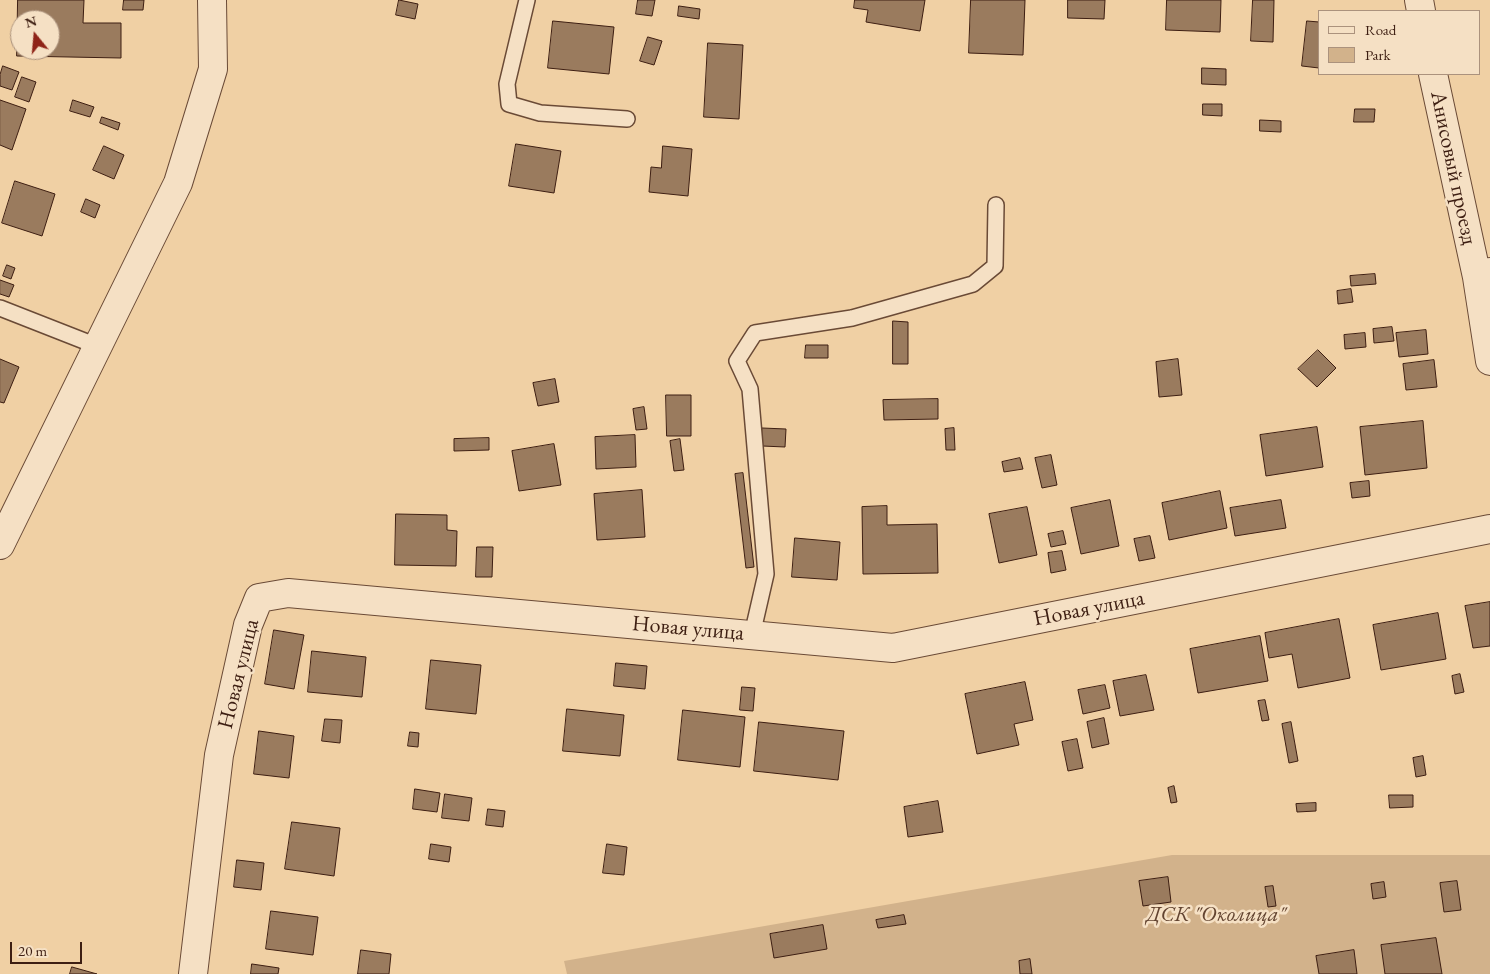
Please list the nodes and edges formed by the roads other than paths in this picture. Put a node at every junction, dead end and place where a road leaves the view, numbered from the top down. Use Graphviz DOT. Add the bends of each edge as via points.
graph roads {
  1 [pos="212,0"];
  2 [pos="527,0"];
  3 [pos="1433,75"];
  4 [pos="627,119"];
  5 [pos="996,205"];
  6 [pos="1483,275"];
  7 [pos="0,308"];
  8 [pos="97,346"];
  9 [pos="1490,361"];
  10 [pos="1490,529"];
  11 [pos="0,545"];
  12 [pos="752,635"];
  13 [pos="193,974"];
  1 -- 8 [label="street" via="213,69 178,183"];
  2 -- 4 [label="lane" via="507,84 509,104 540,113"];
  3 -- 6 [label="street, Анисовый проезд"];
  5 -- 12 [label="lane" via="995,266 973,284 852,318 755,333 737,361 750,389 766,574"];
  6 -- 9 [label="street"];
  7 -- 8 [label="lane"];
  8 -- 11 [label="street"];
  10 -- 12 [label="street, Новая улица" via="893,648"];
  12 -- 13 [label="street, Новая улица" via="288,593 259,598 248,625 219,755"];
}
